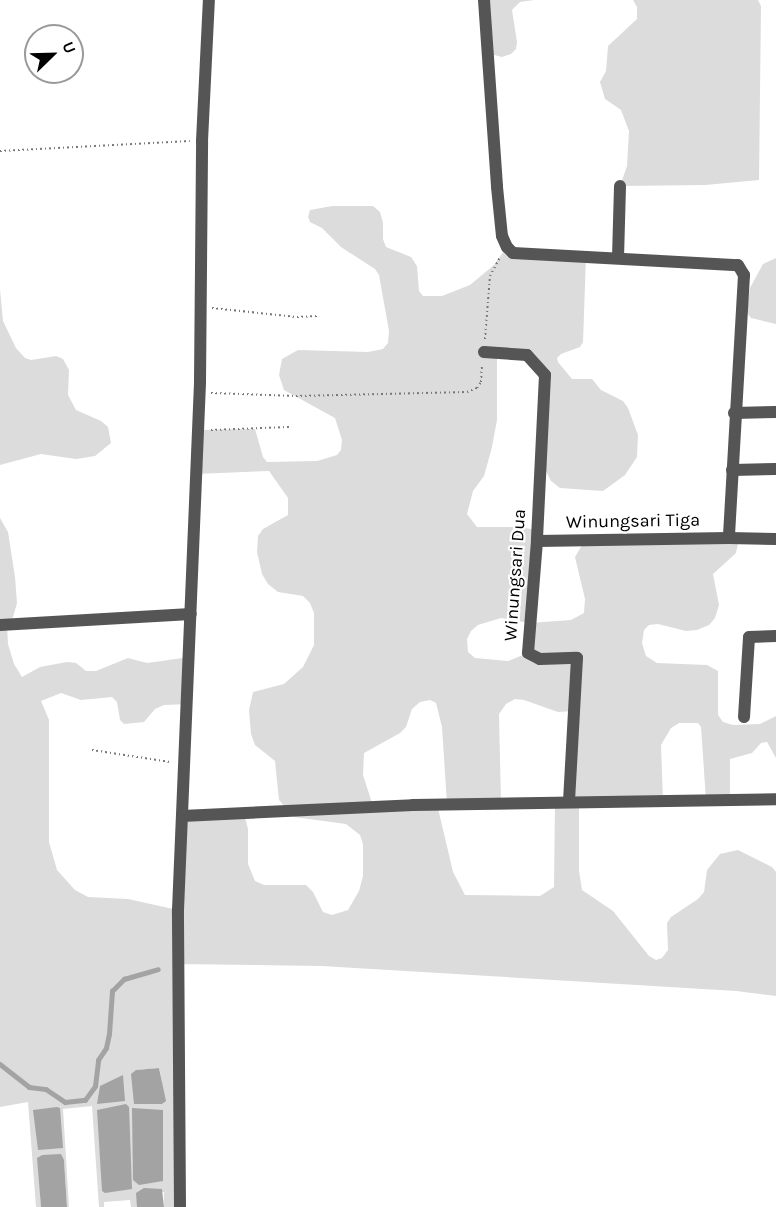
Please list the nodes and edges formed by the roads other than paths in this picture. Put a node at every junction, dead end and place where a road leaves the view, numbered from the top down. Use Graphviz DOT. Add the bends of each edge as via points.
graph roads {
  1 [pos="209,0"];
  2 [pos="484,0"];
  3 [pos="620,186"];
  4 [pos="618,258"];
  5 [pos="484,352"];
  6 [pos="776,412"];
  7 [pos="734,413"];
  8 [pos="776,469"];
  9 [pos="732,470"];
  10 [pos="729,538"];
  11 [pos="776,539"];
  12 [pos="537,541"];
  13 [pos="191,614"];
  14 [pos="0,625"];
  15 [pos="776,636"];
  16 [pos="744,717"];
  17 [pos="776,798"];
  18 [pos="569,802"];
  19 [pos="182,816"];
  20 [pos="180,1207"];
  1 -- 13 [label="street"];
  2 -- 4 [label="street" via="497,187 502,236 507,247 513,253"];
  3 -- 4 [label="street"];
  4 -- 7 [label="street" via="738,266 744,275"];
  5 -- 12 [label="street, Winungsari Dua" via="527,355 545,375"];
  6 -- 7 [label="street"];
  7 -- 9 [label="street"];
  8 -- 9 [label="street"];
  9 -- 10 [label="street"];
  10 -- 11 [label="street, Winungsari Tiga"];
  10 -- 12 [label="street, Winungsari Tiga"];
  12 -- 18 [label="street, Winungsari Dua" via="528,653 540,659 577,658"];
  13 -- 14 [label="street"];
  13 -- 19 [label="street"];
  15 -- 16 [label="street" via="749,637"];
  17 -- 18 [label="street"];
  18 -- 19 [label="street"];
  19 -- 20 [label="street" via="178,910"];
}
